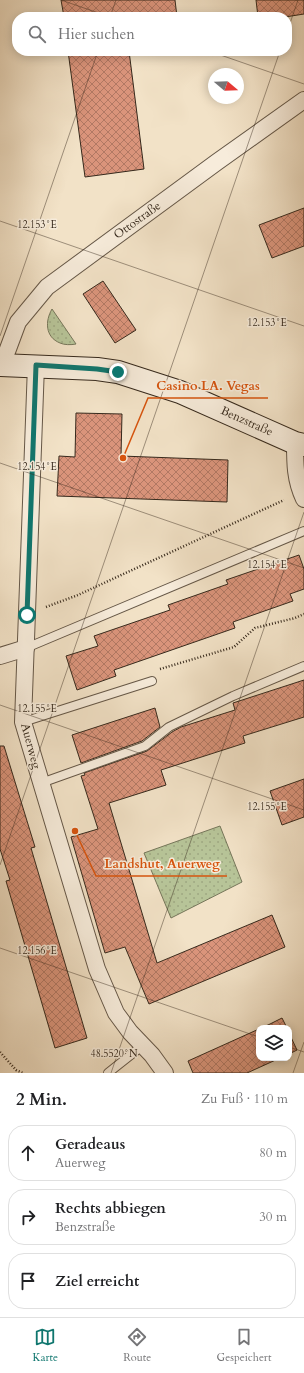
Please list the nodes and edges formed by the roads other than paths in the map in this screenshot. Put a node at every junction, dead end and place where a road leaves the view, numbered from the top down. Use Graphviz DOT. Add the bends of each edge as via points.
graph roads {
  1 [pos="304,100"];
  2 [pos="1,365"];
  3 [pos="36,365"];
  4 [pos="299,444"];
  5 [pos="302,495"];
  6 [pos="304,531"];
  7 [pos="26,648"];
  8 [pos="0,656"];
  9 [pos="304,666"];
  10 [pos="152,681"];
  11 [pos="24,722"];
  12 [pos="41,783"];
  13 [pos="142,1046"];
  14 [pos="108,1073"];
  15 [pos="165,1073"];
  1 -- 2 [label="street, Ottostraße" via="47,286 18,322"];
  2 -- 3 [label="street, Benzstraße"];
  3 -- 4 [label="street, Benzstraße" via="97,369 139,378 180,392"];
  3 -- 7 [label="street, Auerweg"];
  4 -- 5 [label="street" via="294,470"];
  6 -- 7 [label="lane"];
  7 -- 8 [label="street"];
  7 -- 11 [label="street, Auerweg"];
  9 -- 12 [label="lane" via="169,727 145,746"];
  10 -- 11 [label="lane"];
  11 -- 12 [label="street, Auerweg"];
  12 -- 13 [label="street, Auerweg" via="96,970 116,1012"];
  13 -- 14 [label="lane"];
  13 -- 15 [label="street, Auerweg"];
}
